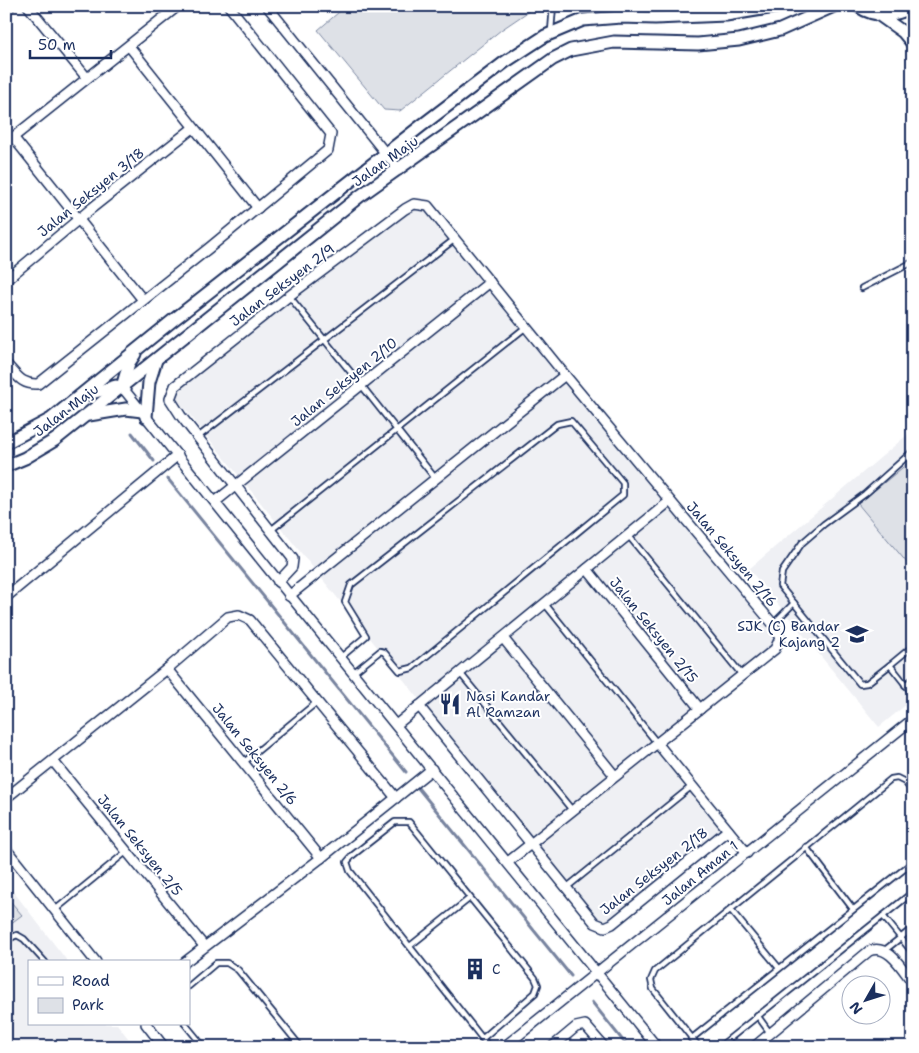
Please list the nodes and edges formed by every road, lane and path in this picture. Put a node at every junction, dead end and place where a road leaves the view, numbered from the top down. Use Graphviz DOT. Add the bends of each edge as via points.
graph roads {
  1 [pos="10,6"];
  2 [pos="28,6"];
  3 [pos="178,6"];
  4 [pos="228,6"];
  5 [pos="267,6"];
  6 [pos="553,6"];
  7 [pos="781,6"];
  8 [pos="834,6"];
  9 [pos="858,6"];
  10 [pos="913,6"];
  11 [pos="6,10"];
  12 [pos="879,15"];
  13 [pos="551,33"];
  14 [pos="913,44"];
  15 [pos="129,46"];
  16 [pos="87,78"];
  17 [pos="193,128"];
  18 [pos="10,140"];
  19 [pos="386,154"];
  20 [pos="399,170"];
  21 [pos="421,204"];
  22 [pos="258,208"];
  23 [pos="78,220"];
  24 [pos="455,239"];
  25 [pos="913,262"];
  26 [pos="6,280"];
  27 [pos="490,282"];
  28 [pos="862,288"];
  29 [pos="289,296"];
  30 [pos="143,300"];
  31 [pos="526,326"];
  32 [pos="324,339"];
  33 [pos="138,349"];
  34 [pos="156,360"];
  35 [pos="6,364"];
  36 [pos="565,375"];
  37 [pos="362,386"];
  38 [pos="122,387"];
  39 [pos="78,398"];
  40 [pos="144,414"];
  41 [pos="86,415"];
  42 [pos="397,429"];
  43 [pos="198,437"];
  44 [pos="6,443"];
  45 [pos="913,451"];
  46 [pos="178,455"];
  47 [pos="6,466"];
  48 [pos="436,480"];
  49 [pos="236,486"];
  50 [pos="670,501"];
  51 [pos="216,502"];
  52 [pos="271,530"];
  53 [pos="628,535"];
  54 [pos="588,569"];
  55 [pos="278,582"];
  56 [pos="289,596"];
  57 [pos="6,597"];
  58 [pos="545,604"];
  59 [pos="794,604"];
  60 [pos="773,624"];
  61 [pos="503,638"];
  62 [pos="913,646"];
  63 [pos="340,658"];
  64 [pos="890,665"];
  65 [pos="167,669"];
  66 [pos="352,673"];
  67 [pos="460,673"];
  68 [pos="742,675"];
  69 [pos="913,679"];
  70 [pos="905,685"];
  71 [pos="913,694"];
  72 [pos="317,702"];
  73 [pos="419,706"];
  74 [pos="700,709"];
  75 [pos="913,719"];
  76 [pos="396,726"];
  77 [pos="657,743"];
  78 [pos="53,761"];
  79 [pos="244,763"];
  80 [pos="432,769"];
  81 [pos="615,776"];
  82 [pos="692,786"];
  83 [pos="913,792"];
  84 [pos="6,798"];
  85 [pos="396,798"];
  86 [pos="572,810"];
  87 [pos="728,830"];
  88 [pos="530,844"];
  89 [pos="806,847"];
  90 [pos="6,849"];
  91 [pos="127,851"];
  92 [pos="747,853"];
  93 [pos="321,858"];
  94 [pos="508,862"];
  95 [pos="913,862"];
  96 [pos="566,888"];
  97 [pos="913,892"];
  98 [pos="470,898"];
  99 [pos="730,909"];
  100 [pos="853,909"];
  101 [pos="55,910"];
  102 [pos="883,916"];
  103 [pos="913,928"];
  104 [pos="900,938"];
  105 [pos="6,940"];
  106 [pos="204,946"];
  107 [pos="410,946"];
  108 [pos="885,950"];
  109 [pos="913,953"];
  110 [pos="43,960"];
  111 [pos="94,960"];
  112 [pos="187,960"];
  113 [pos="779,968"];
  114 [pos="597,973"];
  115 [pos="913,983"];
  116 [pos="190,985"];
  117 [pos="756,1016"];
  118 [pos="148,1026"];
  119 [pos="187,1026"];
  120 [pos="770,1033"];
  121 [pos="483,1038"];
  122 [pos="691,1039"];
  123 [pos="296,1040"];
  124 [pos="164,1047"];
  125 [pos="204,1047"];
  126 [pos="288,1047"];
  127 [pos="301,1047"];
  128 [pos="490,1047"];
  129 [pos="504,1047"];
  130 [pos="552,1047"];
  131 [pos="604,1047"];
  132 [pos="657,1047"];
  133 [pos="698,1047"];
  134 [pos="719,1047"];
  135 [pos="754,1047"];
  1 -- 11 [label="street"];
  2 -- 16 [label="street"];
  3 -- 15 [label="street"];
  4 -- 22 [label="street" via="331,134 328,150"];
  5 -- 19 [label="street"];
  6 -- 13 [label="lane"];
  7 -- 13 [label="street, Jalan Maju" via="726,16 584,20"];
  8 -- 20 [label="street, Jalan Maju" via="780,30 740,40 698,44 614,42 571,50 542,66"];
  9 -- 12 [label="street"];
  10 -- 12 [label="street" via="897,14"];
  12 -- 14 [label="street" via="903,32"];
  13 -- 19 [label="street, Jalan Maju" via="505,62"];
  15 -- 16 [label="street"];
  15 -- 17 [label="street"];
  16 -- 18 [label="street"];
  17 -- 22 [label="street"];
  17 -- 23 [label="street, Jalan Seksyen 3/18"];
  18 -- 23 [label="street"];
  19 -- 20 [label="street"];
  19 -- 33 [label="street, Jalan Maju"];
  20 -- 34 [label="street, Jalan Maju" via="360,196"];
  21 -- 24 [label="street, Jalan Seksyen 2/16" via="428,206"];
  21 -- 29 [label="street, Jalan Seksyen 2/9" via="405,209"];
  22 -- 30 [label="street"];
  23 -- 26 [label="street, Jalan Seksyen 3/18"];
  23 -- 30 [label="street"];
  24 -- 27 [label="street, Jalan Seksyen 2/16"];
  24 -- 32 [label="lane"];
  25 -- 28 [label="lane"];
  27 -- 31 [label="street, Jalan Seksyen 2/16"];
  27 -- 37 [label="street, Jalan Seksyen 2/10"];
  29 -- 32 [label="lane"];
  29 -- 43 [label="street, Jalan Seksyen 2/9" via="175,386 170,399"];
  30 -- 35 [label="street" via="38,384 28,384"];
  31 -- 36 [label="street, Jalan Seksyen 2/16"];
  31 -- 42 [label="lane"];
  32 -- 37 [label="lane"];
  32 -- 43 [label="lane"];
  33 -- 38 [label="street" via="129,363"];
  33 -- 39 [label="street, Jalan Maju"];
  34 -- 38 [label="street, Jalan Maju"];
  34 -- 40 [label="street"];
  36 -- 48 [label="street"];
  36 -- 50 [label="street, Jalan Seksyen 2/16"];
  37 -- 42 [label="lane"];
  37 -- 49 [label="street, Jalan Seksyen 2/10"];
  38 -- 39 [label="street"];
  38 -- 40 [label="street"];
  38 -- 41 [label="street, Jalan Maju"];
  39 -- 44 [label="street, Jalan Maju" via="52,419"];
  40 -- 41 [label="street" via="126,409"];
  40 -- 46 [label="street"];
  41 -- 47 [label="street, Jalan Maju" via="55,440"];
  42 -- 48 [label="lane"];
  42 -- 52 [label="lane"];
  43 -- 49 [label="street"];
  45 -- 59 [label="lane" via="793,554 782,572 780,586"];
  46 -- 51 [label="street"];
  46 -- 57 [label="street"];
  48 -- 56 [label="street"];
  49 -- 51 [label="street, Jalan Seksyen 2/10"];
  49 -- 52 [label="street"];
  50 -- 53 [label="street"];
  50 -- 60 [label="street, Jalan Seksyen 2/16"];
  51 -- 55 [label="street"];
  52 -- 55 [label="street" via="293,559 292,567"];
  53 -- 54 [label="street"];
  53 -- 68 [label="lane"];
  54 -- 58 [label="street"];
  54 -- 74 [label="street, Jalan Seksyen 2/15"];
  55 -- 56 [label="street"];
  56 -- 63 [label="street"];
  58 -- 61 [label="street"];
  58 -- 77 [label="lane"];
  59 -- 60 [label="lane"];
  59 -- 64 [label="lane" via="860,684 867,683"];
  60 -- 68 [label="street" via="780,638 775,649"];
  61 -- 67 [label="street"];
  61 -- 81 [label="street"];
  62 -- 64 [label="lane"];
  63 -- 66 [label="street"];
  63 -- 66 [label="lane" via="366,636 345,602 351,585 557,424 571,421 623,483 623,495 412,668 400,671 380,651"];
  64 -- 70 [label="lane"];
  65 -- 72 [label="street" via="228,617 239,615 250,620"];
  65 -- 78 [label="street"];
  65 -- 79 [label="street, Jalan Seksyen 2/6"];
  66 -- 76 [label="street"];
  67 -- 73 [label="street"];
  67 -- 86 [label="lane"];
  68 -- 74 [label="street"];
  69 -- 70 [label="lane"];
  70 -- 71 [label="lane"];
  72 -- 79 [label="lane"];
  72 -- 85 [label="street"];
  73 -- 76 [label="street"];
  73 -- 88 [label="street"];
  74 -- 77 [label="street"];
  75 -- 92 [label="street, Jalan Aman 1"];
  76 -- 80 [label="street"];
  77 -- 81 [label="street"];
  77 -- 82 [label="street"];
  78 -- 84 [label="street"];
  78 -- 91 [label="street, Jalan Seksyen 2/5"];
  79 -- 93 [label="street, Jalan Seksyen 2/6"];
  80 -- 85 [label="street"];
  80 -- 94 [label="street"];
  81 -- 86 [label="street"];
  82 -- 87 [label="street"];
  82 -- 96 [label="lane"];
  83 -- 89 [label="lane" via="905,782 891,779"];
  85 -- 93 [label="street"];
  86 -- 88 [label="street"];
  87 -- 92 [label="street"];
  87 -- 96 [label="street, Jalan Seksyen 2/18" via="605,927 595,923"];
  88 -- 94 [label="street"];
  88 -- 96 [label="street"];
  89 -- 99 [label="lane"];
  89 -- 100 [label="lane"];
  90 -- 101 [label="street"];
  91 -- 101 [label="lane"];
  91 -- 106 [label="street, Jalan Seksyen 2/5"];
  92 -- 114 [label="street, Jalan Aman 1"];
  93 -- 106 [label="street"];
  94 -- 114 [label="street"];
  95 -- 100 [label="lane"];
  97 -- 102 [label="lane"];
  98 -- 107 [label="lane"];
  98 -- 107 [label="lane" via="409,822 395,822 353,855 347,862 350,871"];
  98 -- 121 [label="lane" via="538,985 535,993"];
  99 -- 113 [label="lane"];
  99 -- 122 [label="lane" via="655,971 651,980 653,989"];
  100 -- 113 [label="lane"];
  101 -- 111 [label="street"];
  102 -- 104 [label="lane"];
  102 -- 117 [label="lane"];
  103 -- 104 [label="lane"];
  104 -- 108 [label="lane"];
  104 -- 109 [label="lane"];
  105 -- 110 [label="lane" via="17,935"];
  106 -- 112 [label="street"];
  107 -- 121 [label="lane"];
  108 -- 115 [label="street"];
  108 -- 120 [label="street" via="875,948 869,951"];
  113 -- 122 [label="lane"];
  114 -- 129 [label="street, Jalan Aman 1"];
  114 -- 132 [label="street"];
  116 -- 123 [label="lane" via="216,963 227,963 238,970"];
  117 -- 120 [label="lane"];
  117 -- 134 [label="lane"];
  118 -- 124 [label="street"];
  119 -- 125 [label="lane"];
  120 -- 135 [label="street"];
  121 -- 128 [label="lane"];
  122 -- 133 [label="lane"];
  123 -- 126 [label="lane"];
  123 -- 127 [label="lane"];
  130 -- 131 [label="street" via="576,1027 585,1026"];
}
